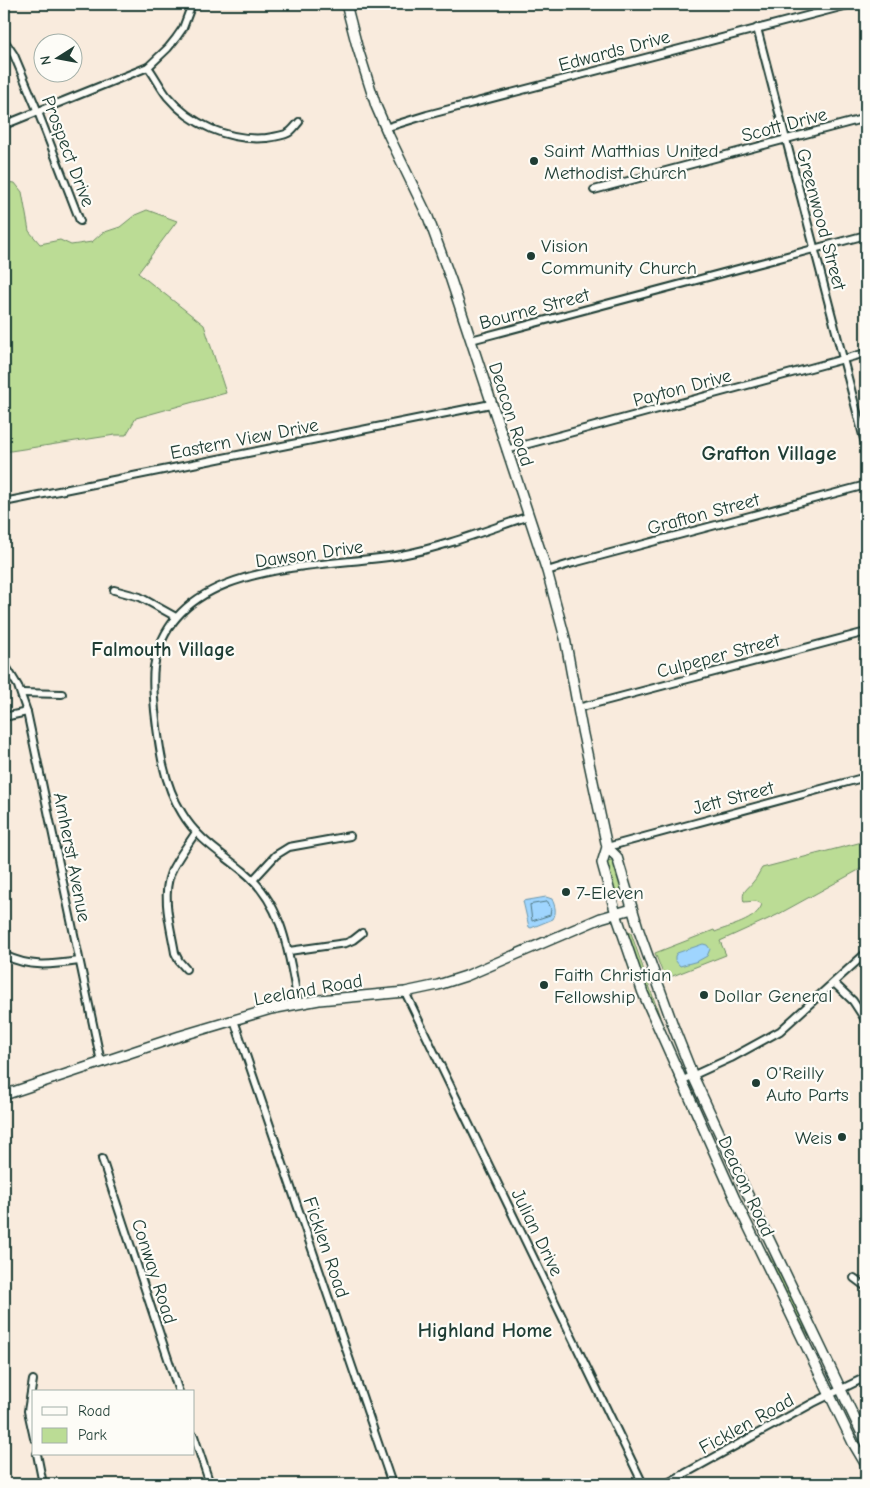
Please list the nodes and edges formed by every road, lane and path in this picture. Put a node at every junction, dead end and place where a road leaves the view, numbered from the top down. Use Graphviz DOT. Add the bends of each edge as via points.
graph roads {
  1 [pos="192,4"];
  2 [pos="346,4"];
  3 [pos="852,4"];
  4 [pos="757,28"];
  5 [pos="4,40"];
  6 [pos="148,67"];
  7 [pos="38,112"];
  8 [pos="866,118"];
  9 [pos="299,122"];
  10 [pos="4,125"];
  11 [pos="385,128"];
  12 [pos="786,139"];
  13 [pos="594,190"];
  14 [pos="80,221"];
  15 [pos="866,236"];
  16 [pos="815,249"];
  17 [pos="471,340"];
  18 [pos="866,354"];
  19 [pos="844,360"];
  20 [pos="491,404"];
  21 [pos="866,447"];
  22 [pos="506,450"];
  23 [pos="866,485"];
  24 [pos="4,502"];
  25 [pos="529,516"];
  26 [pos="547,571"];
  27 [pos="114,590"];
  28 [pos="176,617"];
  29 [pos="866,632"];
  30 [pos="4,663"];
  31 [pos="21,693"];
  32 [pos="62,694"];
  33 [pos="578,708"];
  34 [pos="27,712"];
  35 [pos="4,717"];
  36 [pos="866,777"];
  37 [pos="196,832"];
  38 [pos="350,836"];
  39 [pos="607,847"];
  40 [pos="253,880"];
  41 [pos="632,909"];
  42 [pos="616,914"];
  43 [pos="362,933"];
  44 [pos="289,951"];
  45 [pos="866,953"];
  46 [pos="4,955"];
  47 [pos="79,961"];
  48 [pos="186,969"];
  49 [pos="834,983"];
  50 [pos="405,992"];
  51 [pos="298,1003"];
  52 [pos="234,1020"];
  53 [pos="866,1021"];
  54 [pos="101,1062"];
  55 [pos="693,1076"];
  56 [pos="681,1081"];
  57 [pos="4,1095"];
  58 [pos="102,1159"];
  59 [pos="854,1278"];
  60 [pos="866,1287"];
  61 [pos="866,1377"];
  62 [pos="33,1380"];
  63 [pos="178,1390"];
  64 [pos="841,1390"];
  65 [pos="830,1395"];
  66 [pos="32,1429"];
  67 [pos="195,1439"];
  68 [pos="866,1442"];
  69 [pos="37,1456"];
  70 [pos="866,1465"];
  71 [pos="43,1484"];
  72 [pos="210,1484"];
  73 [pos="392,1484"];
  74 [pos="643,1484"];
  75 [pos="666,1484"];
  1 -- 6 [label="street" via="183,28"];
  2 -- 11 [label="main road, Deacon Road" via="370,90"];
  3 -- 4 [label="street, Edwards Drive"];
  4 -- 11 [label="street, Edwards Drive"];
  4 -- 12 [label="street, Greenwood Street"];
  5 -- 7 [label="street, Prospect Drive" via="14,55"];
  6 -- 7 [label="street"];
  6 -- 9 [label="street" via="167,96 183,111 201,124 227,135 275,137 289,133"];
  7 -- 10 [label="street"];
  7 -- 14 [label="street, Prospect Drive"];
  8 -- 12 [label="street, Scott Drive"];
  11 -- 17 [label="main road, Deacon Road" via="428,217"];
  12 -- 13 [label="street, Scott Drive"];
  12 -- 16 [label="street, Greenwood Street"];
  15 -- 16 [label="street, Bourne Street"];
  16 -- 17 [label="street, Bourne Street"];
  16 -- 19 [label="street, Greenwood Street"];
  17 -- 20 [label="main road, Deacon Road"];
  18 -- 19 [label="street, Payton Drive"];
  19 -- 21 [label="street, Greenwood Street"];
  19 -- 22 [label="street, Payton Drive"];
  20 -- 22 [label="main road, Deacon Road"];
  20 -- 24 [label="street, Eastern View Drive"];
  22 -- 25 [label="main road, Deacon Road"];
  23 -- 26 [label="street, Grafton Street"];
  25 -- 26 [label="main road, Deacon Road"];
  25 -- 28 [label="street, Dawson Drive" via="403,554 288,568 242,579 199,596"];
  26 -- 33 [label="main road, Deacon Road" via="565,638"];
  27 -- 28 [label="street" via="140,597"];
  28 -- 37 [label="street, Dawson Drive" via="157,654 153,687 158,742 170,786 181,812"];
  29 -- 33 [label="street, Culpeper Street"];
  30 -- 31 [label="street, Amherst Avenue"];
  31 -- 32 [label="street"];
  31 -- 34 [label="street, Amherst Avenue"];
  33 -- 39 [label="main road, Deacon Road"];
  34 -- 35 [label="street"];
  34 -- 47 [label="street, Amherst Avenue"];
  36 -- 39 [label="street, Jett Street"];
  37 -- 40 [label="street, Dawson Drive"];
  37 -- 48 [label="street" via="170,873 166,894 175,953"];
  38 -- 40 [label="street" via="289,847 276,855"];
  39 -- 41 [label="main road, Deacon Road" via="617,857"];
  39 -- 42 [label="main road, Deacon Road" via="602,863"];
  40 -- 44 [label="street, Dawson Drive" via="278,918"];
  41 -- 42 [label="main road"];
  41 -- 55 [label="main road, Deacon Road"];
  42 -- 50 [label="main road, Leeland Road" via="466,976"];
  42 -- 56 [label="main road, Deacon Road" via="643,993"];
  43 -- 44 [label="street" via="346,943"];
  44 -- 51 [label="street, Dawson Drive"];
  45 -- 49 [label="street"];
  46 -- 47 [label="street" via="39,965"];
  47 -- 54 [label="street, Amherst Avenue"];
  49 -- 53 [label="street" via="853,1001"];
  49 -- 55 [label="street" via="780,1031"];
  50 -- 51 [label="main road, Leeland Road"];
  50 -- 74 [label="street, Julian Drive"];
  51 -- 52 [label="main road, Leeland Road"];
  52 -- 54 [label="main road, Leeland Road"];
  52 -- 73 [label="street, Ficklen Road"];
  54 -- 57 [label="main road, Leeland Road"];
  55 -- 56 [label="street"];
  55 -- 64 [label="main road, Deacon Road"];
  56 -- 65 [label="main road, Deacon Road"];
  58 -- 63 [label="street, Conway Road"];
  59 -- 60 [label="street"];
  61 -- 64 [label="street, Ficklen Road"];
  62 -- 66 [label="street" via="28,1411"];
  64 -- 65 [label="street, Ficklen Road"];
  64 -- 68 [label="main road, Deacon Road"];
  65 -- 70 [label="main road, Deacon Road"];
  65 -- 75 [label="street, Ficklen Road"];
  67 -- 72 [label="street"];
  69 -- 71 [label="street"];
}
